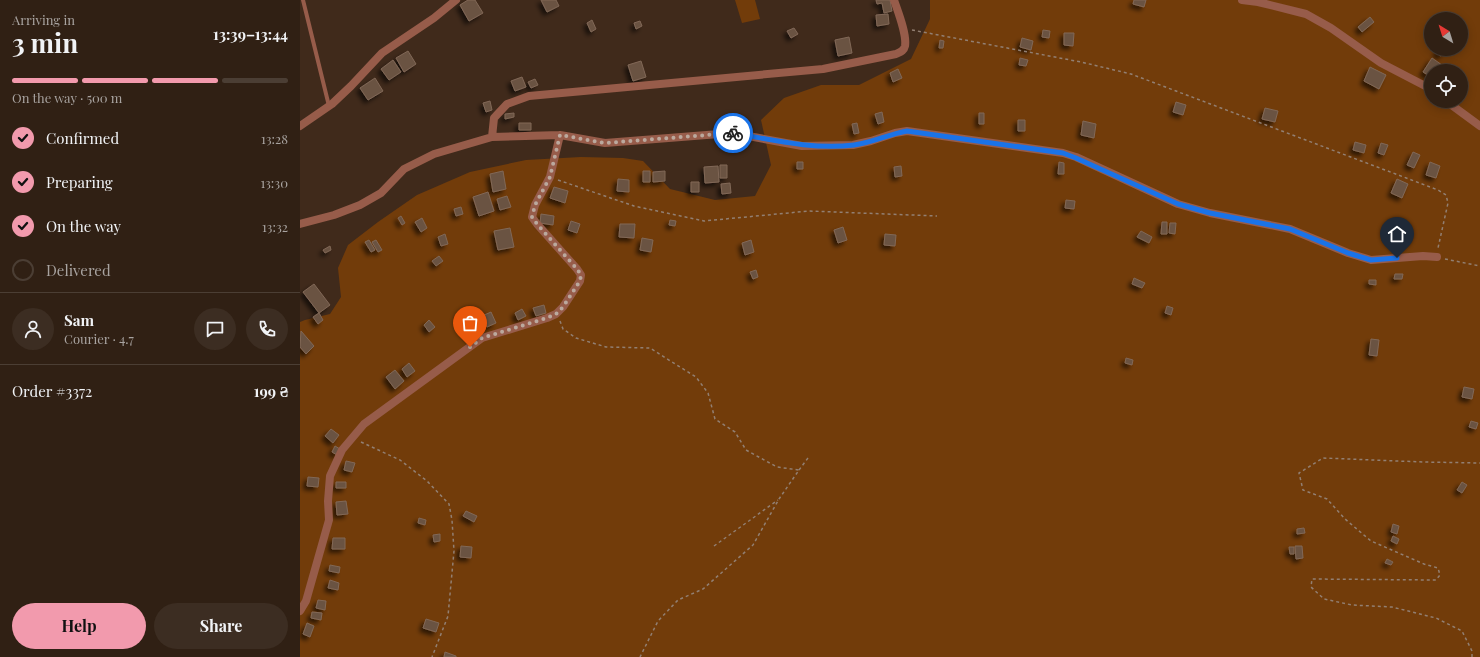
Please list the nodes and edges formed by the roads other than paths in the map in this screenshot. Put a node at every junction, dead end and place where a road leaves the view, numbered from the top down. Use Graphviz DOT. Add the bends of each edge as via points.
graph roads {
  1 [pos="303,0"];
  2 [pos="456,0"];
  3 [pos="894,0"];
  4 [pos="1242,0"];
  5 [pos="1424,85"];
  6 [pos="328,106"];
  7 [pos="1456,108"];
  8 [pos="300,126"];
  9 [pos="1480,126"];
  10 [pos="560,135"];
  11 [pos="492,137"];
  12 [pos="300,224"];
  13 [pos="1436,257"];
  14 [pos="300,611"];
  1 -- 6 [label="lane"];
  2 -- 6 [label="street" via="434,18 382,52 351,86"];
  3 -- 11 [label="street" via="903,28 905,46 902,52 823,69 529,96 503,108 494,118"];
  4 -- 5 [label="street" via="1306,14 1381,62"];
  6 -- 8 [label="street"];
  7 -- 9 [label="street"];
  10 -- 11 [label="street"];
  10 -- 13 [label="street" via="605,143 732,133 802,146 853,145 907,131 1055,152 1076,158 1178,204 1290,229 1371,260"];
  10 -- 14 [label="street" via="550,177 535,205 532,217 577,269 581,275 580,281 556,314 482,338 364,424 352,438 342,450 330,476 329,520 306,601"];
  11 -- 12 [label="street" via="434,154 404,169 380,192 360,205"];
}
